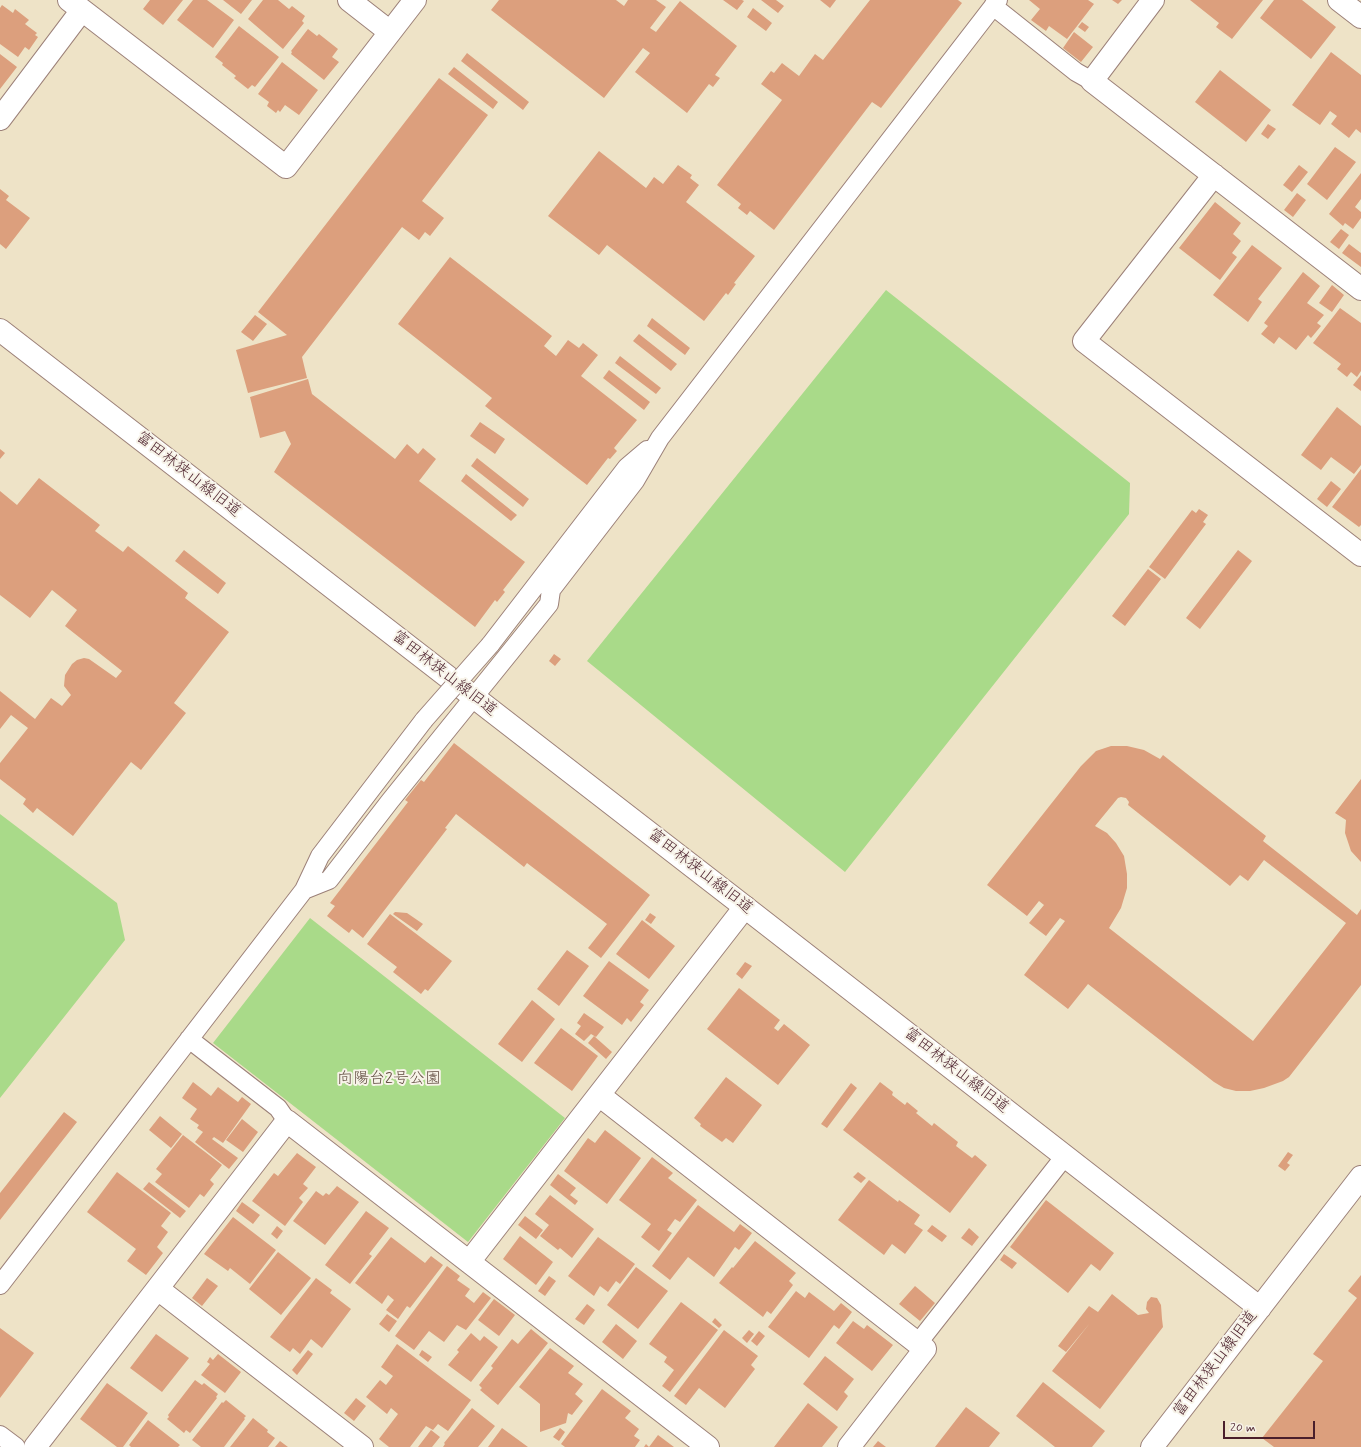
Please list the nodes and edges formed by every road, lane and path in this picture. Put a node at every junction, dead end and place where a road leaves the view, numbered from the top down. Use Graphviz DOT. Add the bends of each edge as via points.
graph roads {
  1 [pos="349,0"];
  2 [pos="415,0"];
  3 [pos="1153,0"];
  4 [pos="1339,0"];
  5 [pos="995,3"];
  6 [pos="75,5"];
  7 [pos="1361,17"];
  8 [pos="390,32"];
  9 [pos="1092,81"];
  10 [pos="0,119"];
  11 [pos="1214,175"];
  12 [pos="1361,289"];
  13 [pos="0,330"];
  14 [pos="660,438"];
  15 [pos="1361,556"];
  16 [pos="473,697"];
  17 [pos="304,890"];
  18 [pos="745,907"];
  19 [pos="189,1040"];
  20 [pos="599,1095"];
  21 [pos="287,1121"];
  22 [pos="1065,1156"];
  23 [pos="1361,1177"];
  24 [pos="469,1262"];
  25 [pos="0,1285"];
  26 [pos="158,1289"];
  27 [pos="1260,1308"];
  28 [pos="918,1344"];
  29 [pos="0,1435"];
  30 [pos="16,1447"];
  31 [pos="35,1447"];
  32 [pos="362,1447"];
  33 [pos="708,1447"];
  34 [pos="849,1447"];
  35 [pos="1152,1447"];
  1 -- 8 [label="street"];
  2 -- 8 [label="street"];
  3 -- 9 [label="street"];
  4 -- 7 [label="street"];
  5 -- 9 [label="street" via="1076,72"];
  5 -- 14 [label="street"];
  6 -- 8 [label="street" via="286,167"];
  6 -- 10 [label="street"];
  9 -- 11 [label="street"];
  11 -- 12 [label="street"];
  11 -- 15 [label="street" via="1084,341"];
  13 -- 16 [label="street, 富田林狭山線旧道"];
  14 -- 16 [label="street" via="635,481 551,590 549,604"];
  14 -- 17 [label="street, bridge" via="627,467 490,645 424,720 320,856"];
  16 -- 17 [label="street" via="329,880"];
  16 -- 18 [label="street, 富田林狭山線旧道"];
  17 -- 19 [label="street"];
  18 -- 20 [label="street"];
  18 -- 22 [label="street, 富田林狭山線旧道"];
  19 -- 21 [label="street" via="278,1108"];
  19 -- 25 [label="street"];
  20 -- 24 [label="street"];
  20 -- 28 [label="street"];
  21 -- 24 [label="street"];
  21 -- 26 [label="street"];
  22 -- 27 [label="street, 富田林狭山線旧道"];
  22 -- 28 [label="street"];
  23 -- 27 [label="street"];
  24 -- 33 [label="street"];
  26 -- 31 [label="street"];
  26 -- 32 [label="street"];
  27 -- 35 [label="street, 富田林狭山線旧道"];
  28 -- 34 [label="street" via="925,1349"];
  29 -- 30 [label="street"];
}
